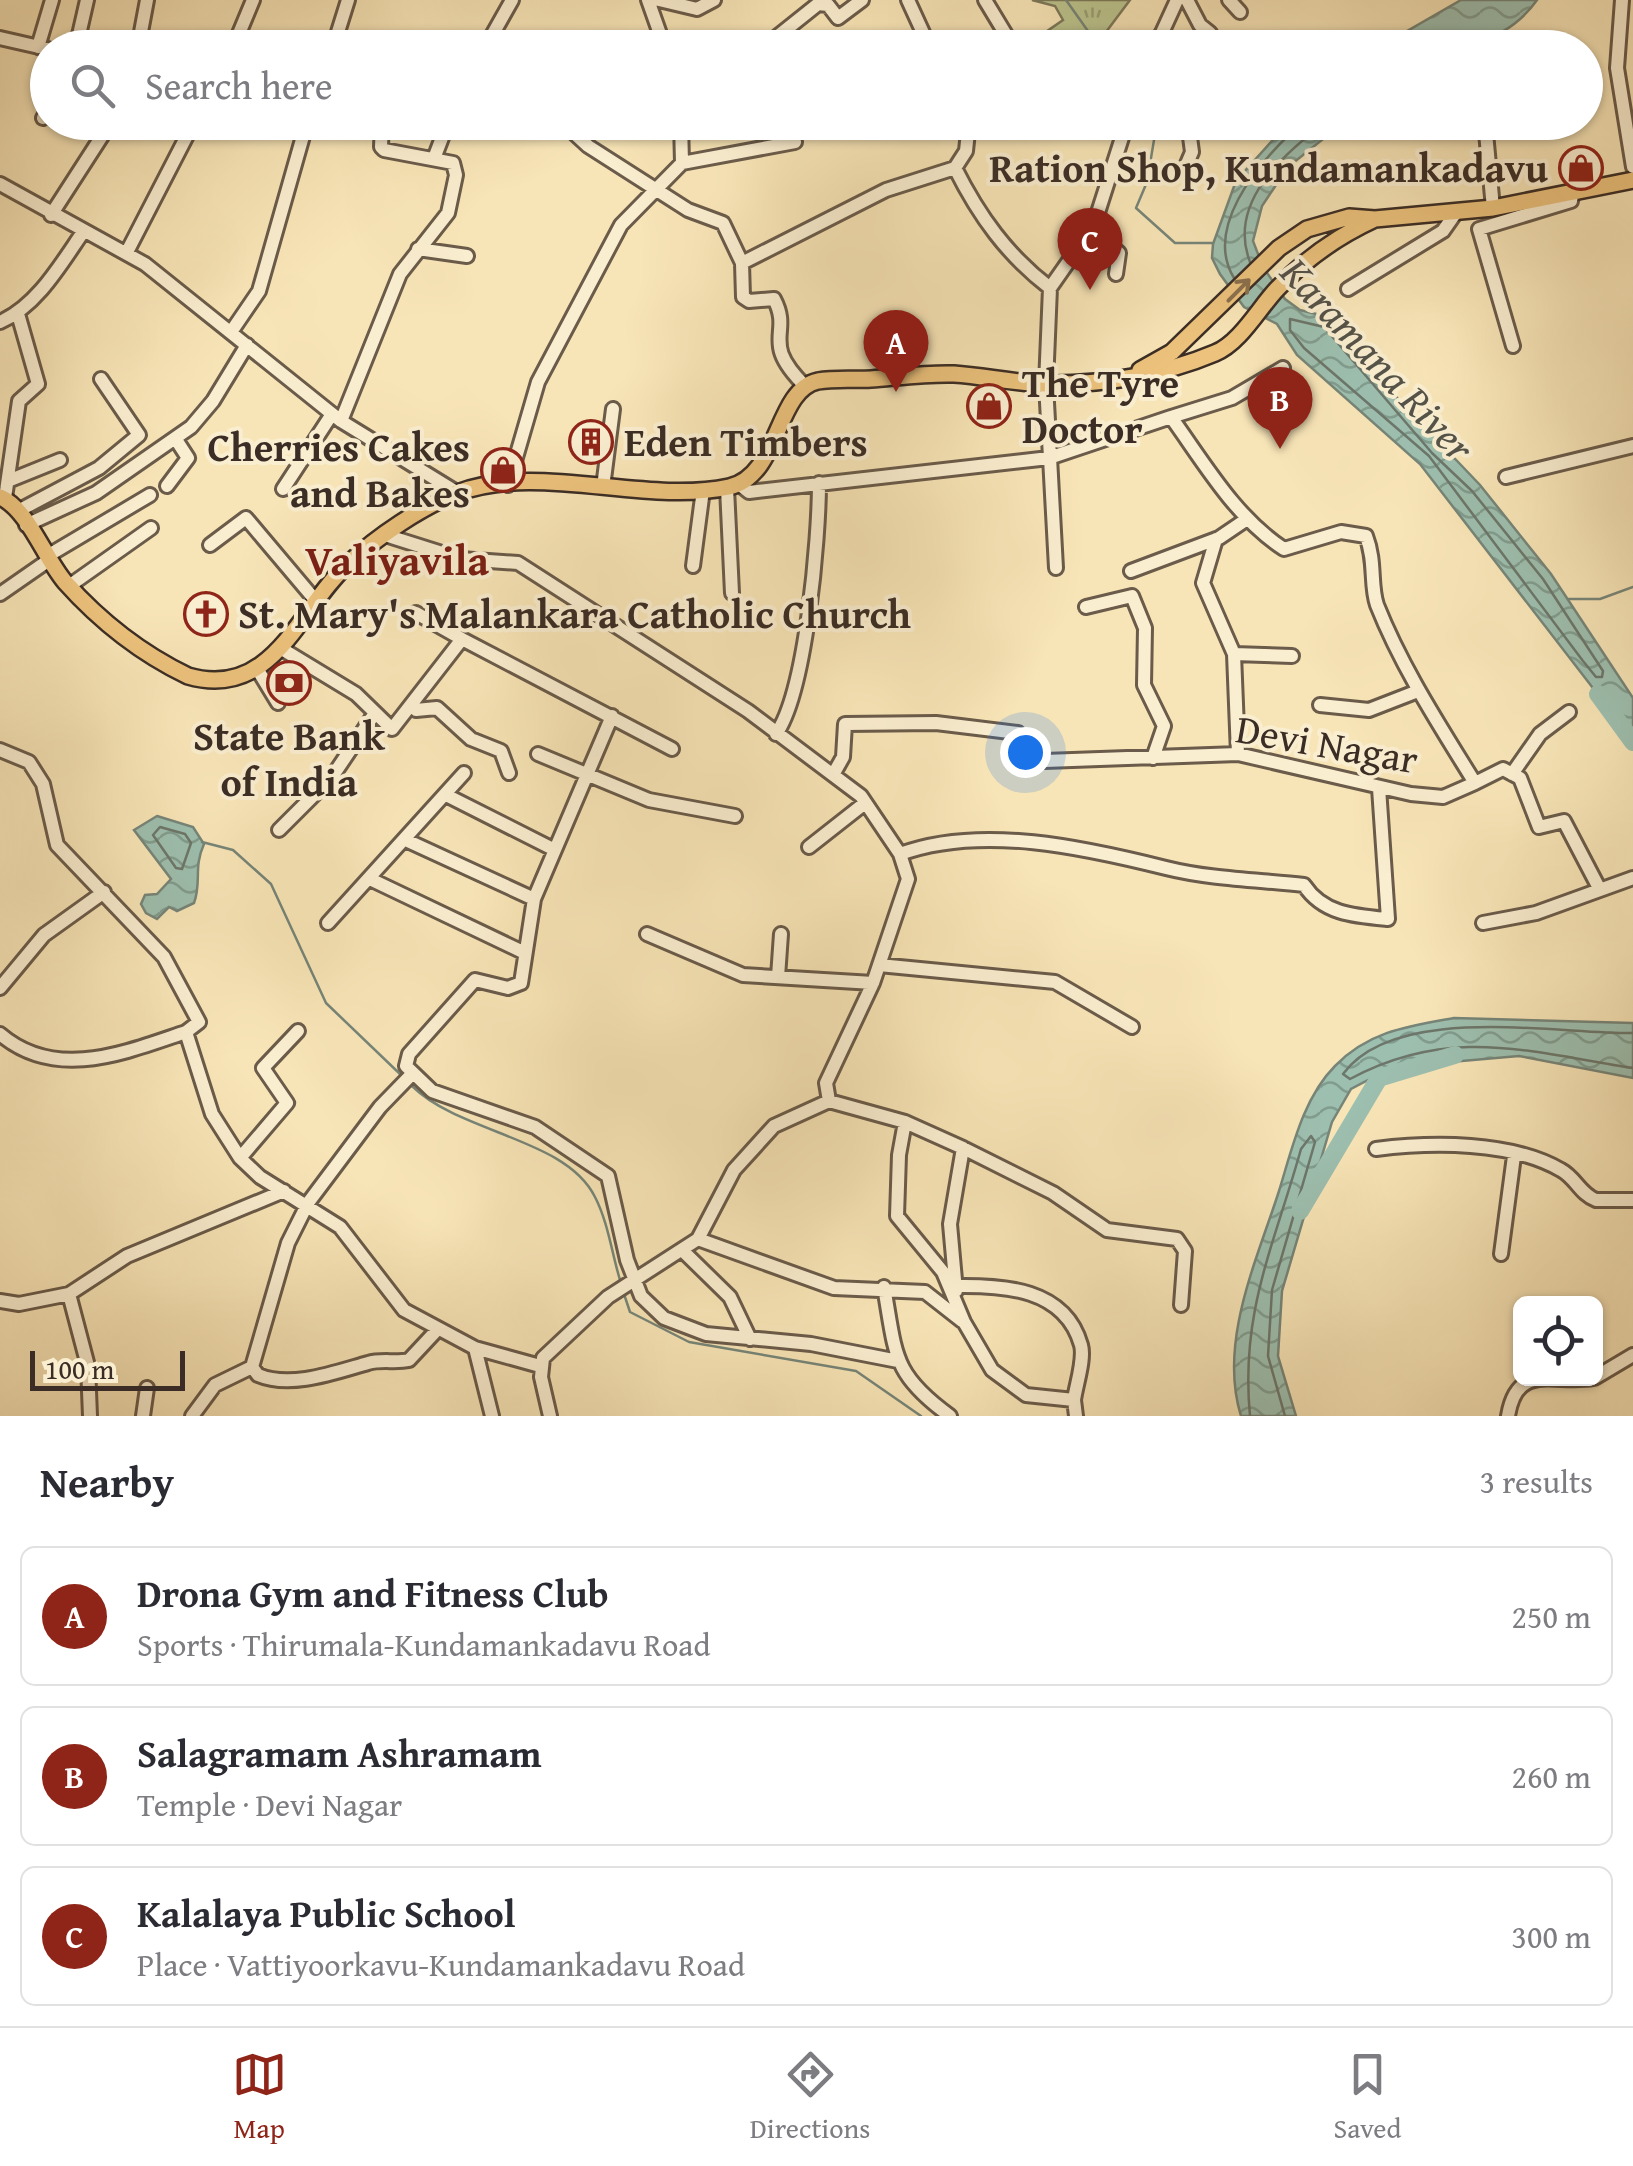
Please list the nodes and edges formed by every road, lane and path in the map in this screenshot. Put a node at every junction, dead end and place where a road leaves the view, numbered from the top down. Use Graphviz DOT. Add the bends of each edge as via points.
graph roads {
  1 [pos="52,0"];
  2 [pos="87,0"];
  3 [pos="147,0"];
  4 [pos="252,0"];
  5 [pos="348,0"];
  6 [pos="512,0"];
  7 [pos="648,0"];
  8 [pos="659,0"];
  9 [pos="714,0"];
  10 [pos="862,0"];
  11 [pos="908,0"];
  12 [pos="985,0"];
  13 [pos="1177,0"];
  14 [pos="1187,0"];
  15 [pos="1229,0"];
  16 [pos="1622,0"];
  17 [pos="1240,12"];
  18 [pos="46,30"];
  19 [pos="80,30"];
  20 [pos="141,30"];
  21 [pos="240,30"];
  22 [pos="339,30"];
  23 [pos="496,30"];
  24 [pos="659,30"];
  25 [pos="786,30"];
  26 [pos="922,30"];
  27 [pos="1003,30"];
  28 [pos="1163,30"];
  29 [pos="1206,30"];
  30 [pos="0,38"];
  31 [pos="30,45"];
  32 [pos="99,140"];
  33 [pos="185,140"];
  34 [pos="302,140"];
  35 [pos="381,140"];
  36 [pos="441,140"];
  37 [pos="582,140"];
  38 [pos="681,140"];
  39 [pos="968,140"];
  40 [pos="1120,140"];
  41 [pos="1190,140"];
  42 [pos="1487,140"];
  43 [pos="795,142"];
  44 [pos="435,156"];
  45 [pos="682,163"];
  46 [pos="1186,166"];
  47 [pos="954,168"];
  48 [pos="1633,168"];
  49 [pos="1633,180"];
  50 [pos="0,184"];
  51 [pos="654,188"];
  52 [pos="1572,195"];
  53 [pos="1493,208"];
  54 [pos="1457,210"];
  55 [pos="51,215"];
  56 [pos="1376,219"];
  57 [pos="1092,228"];
  58 [pos="83,232"];
  59 [pos="418,249"];
  60 [pos="127,252"];
  61 [pos="467,256"];
  62 [pos="742,264"];
  63 [pos="1116,274"];
  64 [pos="1050,288"];
  65 [pos="1348,289"];
  66 [pos="18,314"];
  67 [pos="0,322"];
  68 [pos="231,332"];
  69 [pos="247,344"];
  70 [pos="1512,346"];
  71 [pos="1283,368"];
  72 [pos="1126,378"];
  73 [pos="101,379"];
  74 [pos="1046,384"];
  75 [pos="805,386"];
  76 [pos="613,409"];
  77 [pos="1171,417"];
  78 [pos="336,418"];
  79 [pos="175,438"];
  80 [pos="1633,446"];
  81 [pos="1049,458"];
  82 [pos="60,460"];
  83 [pos="1506,477"];
  84 [pos="819,483"];
  85 [pos="508,485"];
  86 [pos="166,486"];
  87 [pos="733,486"];
  88 [pos="603,487"];
  89 [pos="284,490"];
  90 [pos="704,490"];
  91 [pos="3,491"];
  92 [pos="458,493"];
  93 [pos="150,495"];
  94 [pos="22,518"];
  95 [pos="1247,519"];
  96 [pos="150,528"];
  97 [pos="385,535"];
  98 [pos="1216,539"];
  99 [pos="210,546"];
  100 [pos="49,557"];
  101 [pos="693,566"];
  102 [pos="1056,568"];
  103 [pos="1132,571"];
  104 [pos="69,586"];
  105 [pos="732,592"];
  106 [pos="0,594"];
  107 [pos="316,602"];
  108 [pos="1086,607"];
  109 [pos="416,613"];
  110 [pos="462,639"];
  111 [pos="282,649"];
  112 [pos="1234,654"];
  113 [pos="1292,656"];
  114 [pos="256,668"];
  115 [pos="1418,691"];
  116 [pos="278,703"];
  117 [pos="412,705"];
  118 [pos="1320,705"];
  119 [pos="1569,712"];
  120 [pos="376,713"];
  121 [pos="612,716"];
  122 [pos="776,734"];
  123 [pos="672,749"];
  124 [pos="0,750"];
  125 [pos="538,754"];
  126 [pos="1238,754"];
  127 [pos="1153,758"];
  128 [pos="509,772"];
  129 [pos="464,773"];
  130 [pos="585,773"];
  131 [pos="834,773"];
  132 [pos="1512,774"];
  133 [pos="1475,783"];
  134 [pos="1378,788"];
  135 [pos="446,795"];
  136 [pos="865,803"];
  137 [pos="735,816"];
  138 [pos="279,830"];
  139 [pos="408,840"];
  140 [pos="809,847"];
  141 [pos="553,848"];
  142 [pos="900,854"];
  143 [pos="1633,878"];
  144 [pos="370,879"];
  145 [pos="1598,888"];
  146 [pos="104,892"];
  147 [pos="534,899"];
  148 [pos="328,923"];
  149 [pos="1483,923"];
  150 [pos="646,934"];
  151 [pos="781,934"];
  152 [pos="525,953"];
  153 [pos="879,966"];
  154 [pos="778,977"];
  155 [pos="873,983"];
  156 [pos="0,988"];
  157 [pos="1132,1027"];
  158 [pos="298,1031"];
  159 [pos="186,1032"];
  160 [pos="0,1034"];
  161 [pos="412,1074"];
  162 [pos="829,1101"];
  163 [pos="906,1122"];
  164 [pos="963,1148"];
  165 [pos="1376,1149"];
  166 [pos="1514,1156"];
  167 [pos="240,1158"];
  168 [pos="284,1192"];
  169 [pos="1633,1200"];
  170 [pos="308,1204"];
  171 [pos="698,1239"];
  172 [pos="683,1252"];
  173 [pos="1501,1254"];
  174 [pos="637,1280"];
  175 [pos="955,1286"];
  176 [pos="884,1287"];
  177 [pos="68,1294"];
  178 [pos="0,1302"];
  179 [pos="1181,1305"];
  180 [pos="964,1322"];
  181 [pos="437,1330"];
  182 [pos="750,1339"];
  183 [pos="475,1348"];
  184 [pos="1633,1355"];
  185 [pos="898,1361"];
  186 [pos="540,1366"];
  187 [pos="252,1367"];
  188 [pos="1603,1373"];
  189 [pos="1524,1386"];
  190 [pos="147,1388"];
  191 [pos="1074,1400"];
  192 [pos="90,1416"];
  193 [pos="143,1416"];
  194 [pos="192,1416"];
  195 [pos="492,1416"];
  196 [pos="550,1416"];
  197 [pos="950,1416"];
  198 [pos="1076,1416"];
  199 [pos="1508,1416"];
  1 -- 18 [label="street"];
  2 -- 19 [label="street"];
  3 -- 20 [label="street"];
  4 -- 21 [label="street"];
  5 -- 22 [label="street"];
  6 -- 23 [label="street"];
  7 -- 24 [label="street"];
  8 -- 9 [label="street" via="696,8"];
  10 -- 25 [label="street" via="838,18 818,4"];
  11 -- 26 [label="street"];
  12 -- 27 [label="street"];
  13 -- 28 [label="street"];
  14 -- 29 [label="street"];
  15 -- 17 [label="street"];
  16 -- 48 [label="street" via="1618,68"];
  30 -- 31 [label="street"];
  32 -- 55 [label="street"];
  33 -- 60 [label="street"];
  34 -- 68 [label="street" via="260,291"];
  35 -- 44 [label="street" via="384,150"];
  36 -- 44 [label="street"];
  37 -- 51 [label="street"];
  38 -- 45 [label="street"];
  39 -- 47 [label="street"];
  40 -- 57 [label="street"];
  41 -- 46 [label="street"];
  42 -- 53 [label="street"];
  43 -- 45 [label="street"];
  44 -- 59 [label="street" via="456,169 448,214"];
  45 -- 51 [label="street"];
  47 -- 62 [label="street" via="886,190"];
  47 -- 64 [label="street" via="1007,251"];
  49 -- 52 [label="main road"];
  50 -- 55 [label="street"];
  51 -- 62 [label="street" via="723,223"];
  51 -- 85 [label="street" via="605,250 538,382"];
  52 -- 53 [label="main road"];
  52 -- 70 [label="street" via="1571,201 1479,230"];
  53 -- 54 [label="main road"];
  54 -- 56 [label="main road"];
  54 -- 65 [label="street" via="1442,232"];
  55 -- 58 [label="street"];
  56 -- 72 [label="main road" via="1328,242 1220,351"];
  72 -- 56 [label="main road, one-way" via="1172,352 1307,229 1349,217"];
  57 -- 63 [label="street" via="1119,253"];
  57 -- 64 [label="street"];
  58 -- 60 [label="street"];
  58 -- 66 [label="street"];
  59 -- 61 [label="street"];
  59 -- 78 [label="street" via="400,274"];
  60 -- 68 [label="street"];
  62 -- 75 [label="street" via="742,297 774,299 776,344"];
  64 -- 74 [label="street"];
  66 -- 67 [label="street"];
  66 -- 91 [label="street" via="38,384 19,401"];
  68 -- 69 [label="street"];
  69 -- 78 [label="street"];
  69 -- 79 [label="street" via="213,401"];
  71 -- 77 [label="street" via="1232,398"];
  72 -- 74 [label="main road"];
  73 -- 94 [label="street" via="139,435"];
  74 -- 75 [label="main road" via="951,374"];
  74 -- 81 [label="street"];
  75 -- 87 [label="main road" via="762,463"];
  76 -- 88 [label="street"];
  77 -- 81 [label="street"];
  77 -- 95 [label="street, Devi Nagar"];
  78 -- 89 [label="street"];
  78 -- 92 [label="street"];
  79 -- 86 [label="street" via="188,458"];
  79 -- 94 [label="street" via="96,493"];
  80 -- 83 [label="street"];
  81 -- 84 [label="street"];
  81 -- 102 [label="street"];
  82 -- 91 [label="street"];
  84 -- 87 [label="street" via="770,492"];
  84 -- 122 [label="street" via="795,695"];
  85 -- 88 [label="main road"];
  85 -- 92 [label="main road"];
  87 -- 90 [label="main road"];
  87 -- 105 [label="street"];
  88 -- 90 [label="main road"];
  90 -- 101 [label="street"];
  91 -- 94 [label="main road"];
  92 -- 97 [label="main road"];
  93 -- 100 [label="street"];
  94 -- 100 [label="main road"];
  95 -- 98 [label="street"];
  95 -- 115 [label="street, Devi Nagar" via="1284,550 1341,532 1366,536 1376,560 1375,600"];
  96 -- 104 [label="street"];
  97 -- 107 [label="main road" via="347,564"];
  97 -- 122 [label="street" via="461,560 518,563"];
  98 -- 103 [label="street"];
  98 -- 112 [label="street" via="1203,583"];
  99 -- 107 [label="street" via="246,518"];
  100 -- 104 [label="main road"];
  100 -- 106 [label="street"];
  104 -- 114 [label="main road" via="102,620 188,676 216,680"];
  107 -- 111 [label="main road"];
  108 -- 127 [label="street" via="1132,596 1145,628 1144,685 1164,726"];
  109 -- 110 [label="street"];
  110 -- 117 [label="street"];
  110 -- 121 [label="street"];
  111 -- 114 [label="main road"];
  111 -- 120 [label="street"];
  112 -- 113 [label="street"];
  112 -- 126 [label="street"];
  114 -- 116 [label="street"];
  115 -- 118 [label="street" via="1369,710"];
  115 -- 133 [label="street, Devi Nagar"];
  117 -- 120 [label="street" via="392,729"];
  117 -- 128 [label="street" via="437,708 470,739 501,751"];
  119 -- 132 [label="street" via="1540,734"];
  120 -- 138 [label="street" via="332,777"];
  121 -- 123 [label="street"];
  121 -- 130 [label="street"];
  122 -- 131 [label="street"];
  124 -- 146 [label="street" via="29,762 43,784 57,846"];
  125 -- 130 [label="street"];
  126 -- 127 [label="street, Devi Nagar"];
  126 -- 134 [label="street, Devi Nagar"];
  127 -- 131 [label="street, Devi Nagar" via="1017,762 1018,732 936,723 845,724 843,758"];
  129 -- 135 [label="street"];
  130 -- 137 [label="street" via="649,800"];
  130 -- 141 [label="street"];
  131 -- 136 [label="street"];
  132 -- 133 [label="street, Devi Nagar" via="1502,770"];
  132 -- 145 [label="street" via="1520,778 1539,827 1564,821"];
  133 -- 134 [label="street, Devi Nagar" via="1444,797"];
  134 -- 142 [label="street" via="1388,919 1316,904 1304,885 1167,868 1066,843 972,843"];
  135 -- 139 [label="street"];
  135 -- 141 [label="street"];
  136 -- 140 [label="street"];
  136 -- 142 [label="street"];
  139 -- 144 [label="street"];
  139 -- 147 [label="street"];
  141 -- 147 [label="street"];
  142 -- 153 [label="street" via="909,869"];
  143 -- 145 [label="street"];
  144 -- 148 [label="street"];
  144 -- 152 [label="street"];
  145 -- 149 [label="street" via="1536,913"];
  146 -- 156 [label="street" via="44,934"];
  146 -- 159 [label="street" via="164,958 199,1022"];
  147 -- 152 [label="street"];
  150 -- 154 [label="street" via="743,974"];
  151 -- 154 [label="street"];
  152 -- 161 [label="street" via="519,986 479,979 409,1054"];
  153 -- 155 [label="street"];
  153 -- 157 [label="street" via="1035,977"];
  154 -- 155 [label="street"];
  155 -- 162 [label="street" via="826,1083"];
  158 -- 167 [label="street" via="263,1068 287,1103"];
  159 -- 160 [label="street" via="94,1062 49,1058"];
  159 -- 167 [label="street" via="223,1137"];
  161 -- 170 [label="street"];
  161 -- 174 [label="street" via="444,1097 535,1127 608,1176 620,1244"];
  162 -- 163 [label="street"];
  162 -- 171 [label="street" via="774,1126 734,1170"];
  163 -- 164 [label="street"];
  163 -- 180 [label="street" via="897,1216 943,1272"];
  164 -- 175 [label="street" via="950,1224"];
  164 -- 179 [label="street" via="1053,1193 1107,1230 1177,1240 1185,1251"];
  165 -- 166 [label="street" via="1450,1147"];
  166 -- 169 [label="street" via="1560,1169 1596,1200"];
  166 -- 173 [label="street"];
  167 -- 168 [label="street"];
  168 -- 170 [label="street"];
  168 -- 177 [label="street" via="126,1256"];
  170 -- 181 [label="street" via="340,1227 404,1310"];
  170 -- 187 [label="street" via="288,1243"];
  171 -- 172 [label="street"];
  171 -- 176 [label="street" via="834,1288"];
  172 -- 174 [label="street"];
  172 -- 182 [label="street" via="730,1297"];
  174 -- 182 [label="street" via="642,1296 664,1318 706,1334"];
  174 -- 186 [label="street" via="608,1297"];
  175 -- 180 [label="street"];
  175 -- 191 [label="street" via="1006,1285 1040,1296 1064,1316 1082,1346"];
  176 -- 180 [label="street" via="925,1292"];
  176 -- 185 [label="street"];
  177 -- 178 [label="street"];
  177 -- 192 [label="street" via="88,1366"];
  180 -- 191 [label="street" via="992,1370 1026,1395"];
  181 -- 183 [label="street"];
  181 -- 187 [label="street" via="409,1360 373,1362 348,1373 274,1380"];
  182 -- 185 [label="street"];
  183 -- 186 [label="street"];
  183 -- 195 [label="street"];
  184 -- 188 [label="street"];
  185 -- 197 [label="street" via="921,1396"];
  186 -- 196 [label="street"];
  187 -- 194 [label="street" via="214,1385"];
  189 -- 199 [label="street" via="1513,1394"];
  190 -- 193 [label="street"];
  191 -- 198 [label="street"];
}
